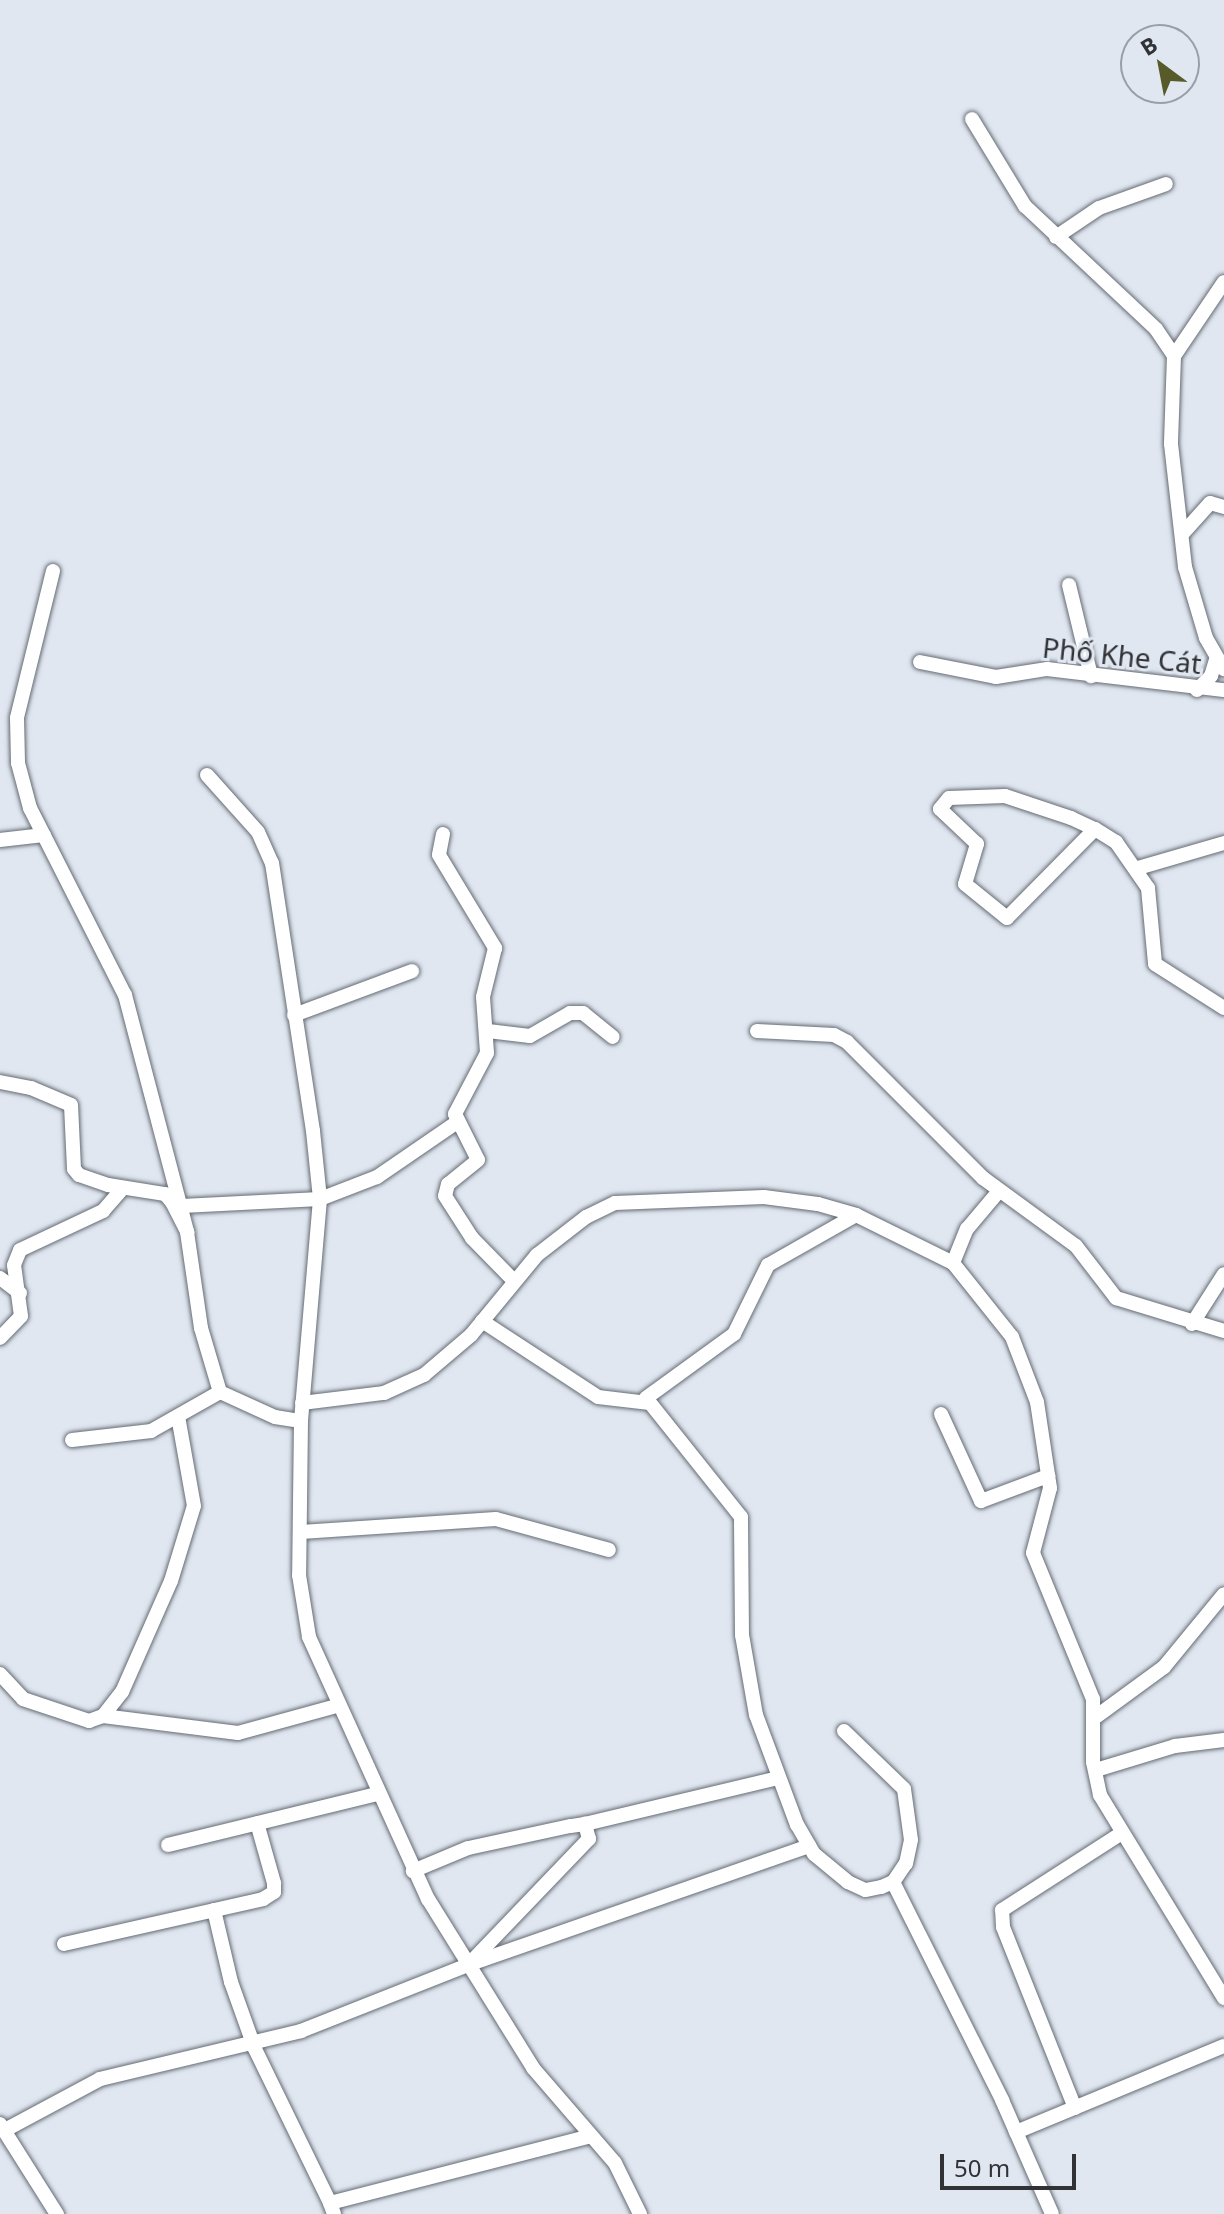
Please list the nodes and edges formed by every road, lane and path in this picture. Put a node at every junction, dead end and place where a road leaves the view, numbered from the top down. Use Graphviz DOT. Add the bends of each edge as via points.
graph roads {
  1 [pos="972,119"];
  2 [pos="1166,184"];
  3 [pos="1056,237"];
  4 [pos="1224,282"];
  5 [pos="1174,356"];
  6 [pos="1224,493"];
  7 [pos="1217,505"];
  8 [pos="1184,532"];
  9 [pos="53,571"];
  10 [pos="1069,585"];
  11 [pos="920,662"];
  12 [pos="1220,664"];
  13 [pos="1091,676"];
  14 [pos="1197,690"];
  15 [pos="1224,690"];
  16 [pos="207,775"];
  17 [pos="1095,829"];
  18 [pos="443,834"];
  19 [pos="44,835"];
  20 [pos="0,840"];
  21 [pos="1224,843"];
  22 [pos="1138,868"];
  23 [pos="412,971"];
  24 [pos="1224,1008"];
  25 [pos="294,1015"];
  26 [pos="488,1031"];
  27 [pos="757,1031"];
  28 [pos="613,1037"];
  29 [pos="0,1082"];
  30 [pos="456,1123"];
  31 [pos="123,1188"];
  32 [pos="999,1191"];
  33 [pos="320,1199"];
  34 [pos="182,1206"];
  35 [pos="856,1215"];
  36 [pos="187,1232"];
  37 [pos="953,1263"];
  38 [pos="1224,1274"];
  39 [pos="0,1278"];
  40 [pos="514,1281"];
  41 [pos="20,1293"];
  42 [pos="482,1321"];
  43 [pos="1192,1324"];
  44 [pos="1224,1331"];
  45 [pos="0,1338"];
  46 [pos="220,1392"];
  47 [pos="302,1403"];
  48 [pos="648,1403"];
  49 [pos="941,1414"];
  50 [pos="178,1416"];
  51 [pos="301,1421"];
  52 [pos="72,1440"];
  53 [pos="1048,1476"];
  54 [pos="301,1532"];
  55 [pos="609,1550"];
  56 [pos="1224,1594"];
  57 [pos="3,1683"];
  58 [pos="337,1706"];
  59 [pos="1097,1716"];
  60 [pos="90,1718"];
  61 [pos="844,1731"];
  62 [pos="1224,1740"];
  63 [pos="1096,1770"];
  64 [pos="778,1778"];
  65 [pos="377,1794"];
  66 [pos="257,1823"];
  67 [pos="585,1824"];
  68 [pos="1122,1833"];
  69 [pos="168,1845"];
  70 [pos="809,1846"];
  71 [pos="413,1871"];
  72 [pos="893,1882"];
  73 [pos="214,1910"];
  74 [pos="64,1944"];
  75 [pos="468,1965"];
  76 [pos="1224,1998"];
  77 [pos="253,2044"];
  78 [pos="1224,2046"];
  79 [pos="1075,2108"];
  80 [pos="2,2127"];
  81 [pos="1016,2132"];
  82 [pos="591,2136"];
  83 [pos="332,2209"];
  84 [pos="57,2214"];
  85 [pos="640,2214"];
  86 [pos="1052,2214"];
  1 -- 3 [label="street" via="1025,206"];
  2 -- 3 [label="street" via="1099,208"];
  3 -- 5 [label="street" via="1156,329"];
  4 -- 5 [label="street"];
  5 -- 8 [label="street" via="1171,444"];
  6 -- 7 [label="street"];
  7 -- 8 [label="street"];
  8 -- 12 [label="street" via="1192,596"];
  9 -- 19 [label="street" via="14,740 30,808"];
  10 -- 13 [label="street"];
  11 -- 13 [label="street, Phố Khe Cát" via="996,677 1047,669"];
  12 -- 14 [label="street"];
  13 -- 14 [label="street, Phố Khe Cát"];
  14 -- 15 [label="street, Phố Khe Cát"];
  16 -- 25 [label="street" via="258,832 272,863"];
  17 -- 17 [label="street" via="1005,796 949,798 940,809 977,844 965,884 1007,918"];
  17 -- 22 [label="street" via="1123,847"];
  18 -- 26 [label="street" via="439,855 495,948 483,997"];
  19 -- 20 [label="street"];
  19 -- 34 [label="street" via="125,995"];
  21 -- 22 [label="street"];
  22 -- 24 [label="street" via="1148,888 1155,964"];
  23 -- 25 [label="street"];
  25 -- 33 [label="street"];
  26 -- 28 [label="street" via="530,1036 570,1013 583,1013"];
  26 -- 30 [label="street" via="487,1053 462,1097"];
  27 -- 32 [label="street" via="834,1035 847,1042"];
  29 -- 31 [label="street" via="71,1105 74,1169 88,1179"];
  30 -- 33 [label="street" via="377,1177"];
  30 -- 40 [label="street" via="478,1160 448,1184 445,1196 472,1238"];
  31 -- 36 [label="street" via="165,1194"];
  31 -- 41 [label="street" via="103,1211 20,1250 14,1265"];
  32 -- 37 [label="street" via="967,1229"];
  32 -- 43 [label="street" via="1068,1238 1116,1298"];
  33 -- 34 [label="street"];
  33 -- 47 [label="street"];
  34 -- 36 [label="street"];
  35 -- 37 [label="street"];
  35 -- 40 [label="street" via="764,1197 615,1203 586,1217 537,1255"];
  35 -- 48 [label="street" via="768,1265 734,1334 648,1392"];
  36 -- 46 [label="street" via="201,1328"];
  37 -- 53 [label="street" via="992,1306 1025,1364"];
  38 -- 43 [label="street"];
  39 -- 41 [label="street"];
  40 -- 42 [label="street"];
  41 -- 45 [label="street" via="21,1316"];
  42 -- 47 [label="street" via="453,1353 410,1381 358,1398"];
  42 -- 48 [label="street" via="598,1397"];
  43 -- 44 [label="street"];
  46 -- 50 [label="street"];
  46 -- 51 [label="street" via="275,1417"];
  47 -- 51 [label="street"];
  48 -- 64 [label="street" via="741,1517 742,1635 756,1715"];
  49 -- 53 [label="street" via="981,1501"];
  50 -- 52 [label="street" via="151,1431"];
  50 -- 60 [label="street" via="193,1484 187,1531 141,1658"];
  51 -- 54 [label="street"];
  53 -- 59 [label="street" via="1049,1497 1033,1553 1035,1564"];
  54 -- 55 [label="street" via="496,1519"];
  54 -- 58 [label="street" via="300,1603"];
  56 -- 59 [label="street" via="1164,1667"];
  57 -- 60 [label="street" via="49,1711"];
  58 -- 60 [label="street" via="238,1733"];
  58 -- 65 [label="street"];
  59 -- 63 [label="street"];
  61 -- 72 [label="street" via="904,1789 911,1840 906,1863"];
  62 -- 63 [label="street" via="1175,1746"];
  63 -- 68 [label="street" via="1100,1795"];
  64 -- 67 [label="street"];
  64 -- 70 [label="street"];
  65 -- 66 [label="street"];
  65 -- 71 [label="street"];
  66 -- 69 [label="street"];
  66 -- 73 [label="street" via="274,1892"];
  67 -- 71 [label="street" via="468,1848"];
  67 -- 75 [label="street" via="589,1839"];
  68 -- 76 [label="street"];
  68 -- 79 [label="street" via="1002,1910 1003,1927"];
  70 -- 72 [label="street" via="848,1882 865,1890"];
  70 -- 75 [label="street"];
  71 -- 75 [label="street"];
  72 -- 81 [label="street"];
  73 -- 74 [label="street"];
  73 -- 77 [label="street"];
  75 -- 77 [label="street"];
  75 -- 82 [label="street" via="533,2068"];
  77 -- 80 [label="street" via="100,2079"];
  77 -- 83 [label="street"];
  78 -- 79 [label="street"];
  79 -- 81 [label="street"];
  80 -- 84 [label="street"];
  81 -- 86 [label="street"];
  82 -- 83 [label="street"];
  82 -- 85 [label="street" via="615,2163"];
}
